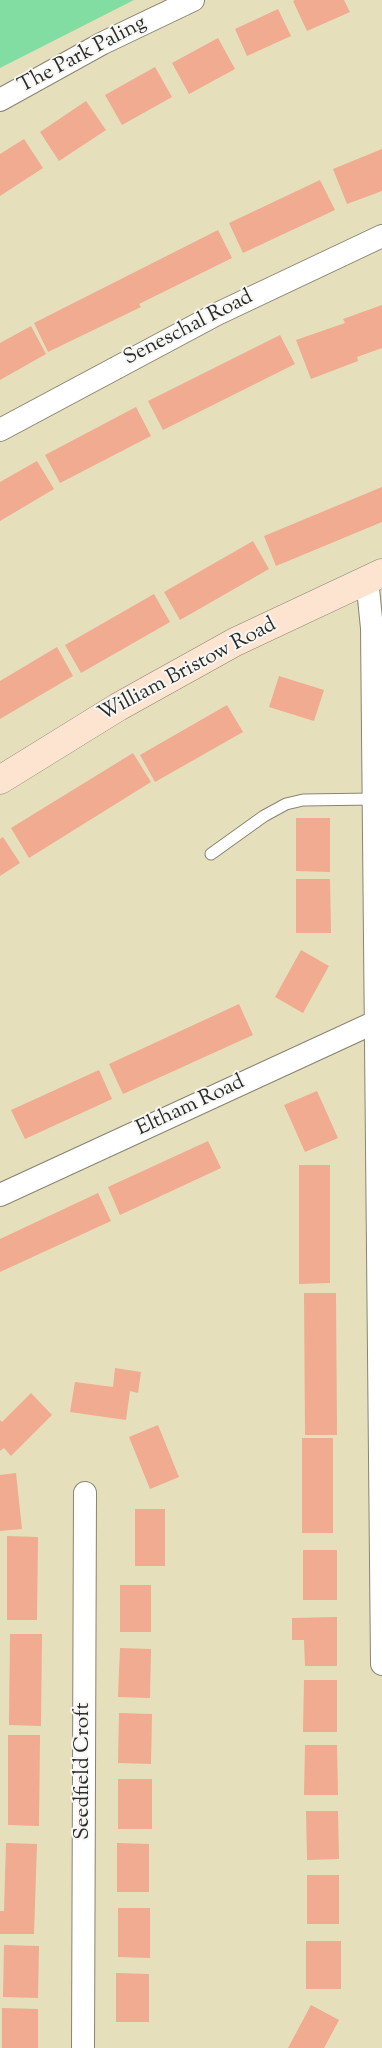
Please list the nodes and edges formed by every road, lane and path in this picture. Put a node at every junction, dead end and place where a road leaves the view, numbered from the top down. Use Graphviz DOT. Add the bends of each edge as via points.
graph roads {
  1 [pos="193,0"];
  2 [pos="0,100"];
  3 [pos="382,236"];
  4 [pos="0,430"];
  5 [pos="375,576"];
  6 [pos="0,780"];
  7 [pos="374,799"];
  8 [pos="212,854"];
  9 [pos="379,1021"];
  10 [pos="0,1195"];
  11 [pos="85,1493"];
  12 [pos="382,1664"];
  13 [pos="83,2048"];
  1 -- 2 [label="street, The Park Paling" via="103,43"];
  3 -- 4 [label="street, Seneschal Road" via="217,314"];
  5 -- 6 [label="street, William Bristow Road" via="235,642 118,706"];
  5 -- 7 [label="street" via="372,628"];
  7 -- 8 [label="lane" via="303,800 286,804"];
  7 -- 9 [label="street"];
  9 -- 10 [label="street, Eltham Road"];
  9 -- 12 [label="street"];
  11 -- 13 [label="street, Seedfield Croft"];
}
